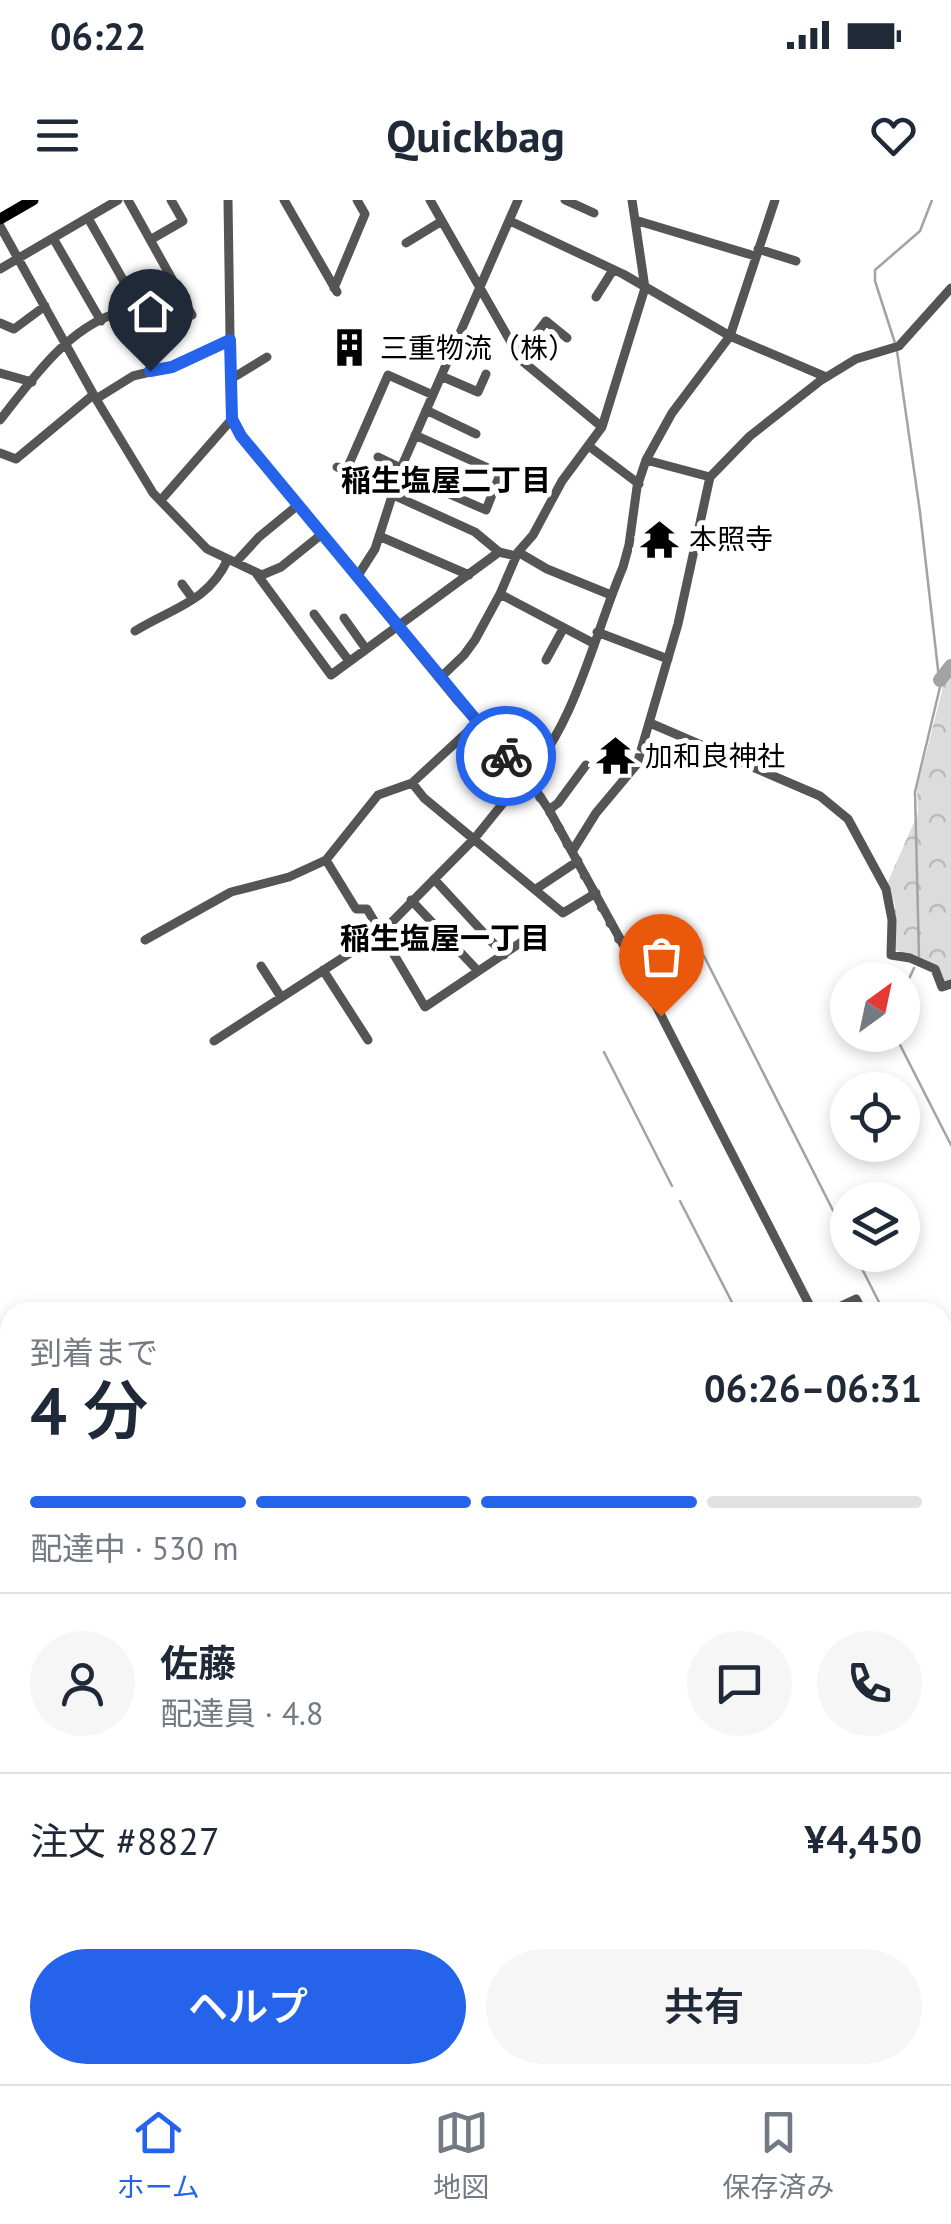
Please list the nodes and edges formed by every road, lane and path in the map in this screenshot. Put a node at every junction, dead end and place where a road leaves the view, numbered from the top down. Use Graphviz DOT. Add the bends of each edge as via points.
graph roads {
  1 [pos="118,200"];
  2 [pos="128,200"];
  3 [pos="171,200"];
  4 [pos="228,200"];
  5 [pos="284,200"];
  6 [pos="357,200"];
  7 [pos="430,200"];
  8 [pos="517,200"];
  9 [pos="565,200"];
  10 [pos="632,200"];
  11 [pos="775,200"];
  12 [pos="27,202"];
  13 [pos="594,213"];
  14 [pos="88,218"];
  15 [pos="635,220"];
  16 [pos="442,221"];
  17 [pos="510,221"];
  18 [pos="0,222"];
  19 [pos="54,238"];
  20 [pos="150,240"];
  21 [pos="406,243"];
  22 [pos="756,252"];
  23 [pos="18,258"];
  24 [pos="796,261"];
  25 [pos="0,269"];
  26 [pos="612,270"];
  27 [pos="480,288"];
  28 [pos="645,288"];
  29 [pos="951,288"];
  30 [pos="596,297"];
  31 [pos="45,306"];
  32 [pos="144,315"];
  33 [pos="100,322"];
  34 [pos="0,324"];
  35 [pos="730,336"];
  36 [pos="567,338"];
  37 [pos="230,340"];
  38 [pos="66,342"];
  39 [pos="517,352"];
  40 [pos="266,357"];
  41 [pos="0,372"];
  42 [pos="486,374"];
  43 [pos="441,376"];
  44 [pos="826,377"];
  45 [pos="230,379"];
  46 [pos="32,382"];
  47 [pos="432,395"];
  48 [pos="94,397"];
  49 [pos="426,410"];
  50 [pos="2,415"];
  51 [pos="232,419"];
  52 [pos="602,427"];
  53 [pos="476,434"];
  54 [pos="415,435"];
  55 [pos="590,448"];
  56 [pos="0,452"];
  57 [pos="378,458"];
  58 [pos="646,460"];
  59 [pos="400,470"];
  60 [pos="710,477"];
  61 [pos="638,484"];
  62 [pos="392,491"];
  63 [pos="161,500"];
  64 [pos="298,505"];
  65 [pos="322,534"];
  66 [pos="379,536"];
  67 [pos="499,552"];
  68 [pos="517,554"];
  69 [pos="232,561"];
  70 [pos="256,573"];
  71 [pos="469,575"];
  72 [pos="357,577"];
  73 [pos="182,584"];
  74 [pos="500,594"];
  75 [pos="611,595"];
  76 [pos="193,599"];
  77 [pos="314,614"];
  78 [pos="344,618"];
  79 [pos="398,626"];
  80 [pos="564,628"];
  81 [pos="135,631"];
  82 [pos="597,632"];
  83 [pos="593,643"];
  84 [pos="366,649"];
  85 [pos="668,659"];
  86 [pos="546,660"];
  87 [pos="349,661"];
  88 [pos="440,678"];
  89 [pos="476,722"];
  90 [pos="650,723"];
  91 [pos="586,765"];
  92 [pos="526,776"];
  93 [pos="412,783"];
  94 [pos="549,810"];
  95 [pos="474,838"];
  96 [pos="573,850"];
  97 [pos="326,860"];
  98 [pos="578,861"];
  99 [pos="434,879"];
  100 [pos="536,889"];
  101 [pos="596,893"];
  102 [pos="411,900"];
  103 [pos="535,932"];
  104 [pos="382,933"];
  105 [pos="145,940"];
  106 [pos="504,954"];
  107 [pos="261,966"];
  108 [pos="322,970"];
  109 [pos="478,971"];
  110 [pos="951,984"];
  111 [pos="281,997"];
  112 [pos="368,1040"];
  113 [pos="214,1041"];
  114 [pos="807,1302"];
  1 -- 14 [label="street"];
  2 -- 20 [label="street"];
  3 -- 20 [label="street" via="183,221"];
  4 -- 37 [label="street"];
  5 -- 6 [label="street" via="336,290 365,214"];
  7 -- 16 [label="street"];
  8 -- 17 [label="street"];
  9 -- 13 [label="street"];
  10 -- 15 [label="street"];
  11 -- 22 [label="street"];
  12 -- 18 [label="main road"];
  14 -- 19 [label="street"];
  14 -- 32 [label="street"];
  15 -- 22 [label="street"];
  15 -- 28 [label="street"];
  16 -- 21 [label="street"];
  16 -- 27 [label="street"];
  17 -- 26 [label="street"];
  17 -- 27 [label="street"];
  18 -- 23 [label="street"];
  19 -- 23 [label="street"];
  19 -- 33 [label="street"];
  20 -- 32 [label="street" via="192,314"];
  22 -- 24 [label="street"];
  22 -- 35 [label="street"];
  23 -- 25 [label="street"];
  23 -- 31 [label="street"];
  26 -- 28 [label="street"];
  26 -- 30 [label="street"];
  27 -- 39 [label="street"];
  27 -- 43 [label="street"];
  28 -- 35 [label="street"];
  28 -- 52 [label="street"];
  29 -- 44 [label="street" via="895,347"];
  31 -- 34 [label="street" via="14,329"];
  31 -- 38 [label="street"];
  32 -- 33 [label="street" via="119,312"];
  33 -- 38 [label="street"];
  35 -- 44 [label="street"];
  35 -- 58 [label="street"];
  36 -- 39 [label="street" via="546,321"];
  37 -- 45 [label="street"];
  37 -- 48 [label="street"];
  38 -- 46 [label="street"];
  38 -- 48 [label="street"];
  39 -- 52 [label="street"];
  40 -- 45 [label="street"];
  41 -- 46 [label="street"];
  42 -- 43 [label="street" via="478,392"];
  43 -- 47 [label="street"];
  44 -- 60 [label="street"];
  45 -- 51 [label="street"];
  46 -- 50 [label="street"];
  47 -- 49 [label="street"];
  47 -- 62 [label="street" via="388,376 342,469"];
  48 -- 56 [label="street" via="16,458"];
  48 -- 63 [label="street"];
  49 -- 53 [label="street"];
  49 -- 54 [label="street"];
  51 -- 63 [label="street"];
  51 -- 64 [label="street"];
  52 -- 55 [label="street"];
  54 -- 59 [label="street"];
  54 -- 59 [label="street" via="496,472 486,510"];
  55 -- 61 [label="street"];
  55 -- 68 [label="street"];
  57 -- 59 [label="street"];
  58 -- 60 [label="street"];
  58 -- 61 [label="street"];
  59 -- 62 [label="street"];
  60 -- 85 [label="street"];
  61 -- 75 [label="street" via="629,545"];
  62 -- 66 [label="street"];
  62 -- 67 [label="street" via="476,532"];
  63 -- 69 [label="street" via="198,542"];
  64 -- 65 [label="street"];
  64 -- 69 [label="street"];
  65 -- 70 [label="street" via="281,567"];
  65 -- 72 [label="street"];
  66 -- 71 [label="street"];
  66 -- 72 [label="street"];
  67 -- 68 [label="street"];
  67 -- 71 [label="street"];
  68 -- 74 [label="street"];
  68 -- 75 [label="street"];
  69 -- 70 [label="street"];
  69 -- 76 [label="street"];
  70 -- 87 [label="street" via="330,675"];
  71 -- 79 [label="street"];
  72 -- 79 [label="street"];
  73 -- 76 [label="street"];
  74 -- 80 [label="street"];
  74 -- 88 [label="street" via="464,655"];
  75 -- 82 [label="street"];
  76 -- 81 [label="street"];
  77 -- 87 [label="street"];
  78 -- 84 [label="street"];
  79 -- 84 [label="street"];
  79 -- 88 [label="street"];
  80 -- 83 [label="street"];
  80 -- 86 [label="street"];
  82 -- 83 [label="street"];
  82 -- 85 [label="street"];
  83 -- 92 [label="street" via="559,726"];
  84 -- 87 [label="street"];
  85 -- 90 [label="street"];
  88 -- 89 [label="street"];
  89 -- 92 [label="street"];
  89 -- 93 [label="street"];
  90 -- 96 [label="street" via="637,764"];
  90 -- 110 [label="street" via="840,810 888,895 891,956 935,969 942,987"];
  91 -- 94 [label="street"];
  92 -- 94 [label="street"];
  92 -- 95 [label="street"];
  93 -- 95 [label="street"];
  93 -- 97 [label="street" via="378,795"];
  94 -- 96 [label="street"];
  95 -- 99 [label="street"];
  95 -- 100 [label="street"];
  96 -- 98 [label="street"];
  97 -- 104 [label="street" via="356,908 366,909"];
  97 -- 105 [label="street" via="231,892"];
  98 -- 100 [label="street"];
  98 -- 101 [label="street"];
  99 -- 102 [label="street"];
  99 -- 106 [label="street"];
  100 -- 101 [label="street" via="563,913"];
  101 -- 114 [label="street"];
  102 -- 104 [label="street"];
  102 -- 109 [label="street"];
  103 -- 106 [label="street"];
  104 -- 108 [label="street"];
  104 -- 109 [label="street" via="425,1007"];
  106 -- 109 [label="street"];
  107 -- 111 [label="street"];
  108 -- 111 [label="street"];
  108 -- 112 [label="street"];
  111 -- 113 [label="street"];
}
